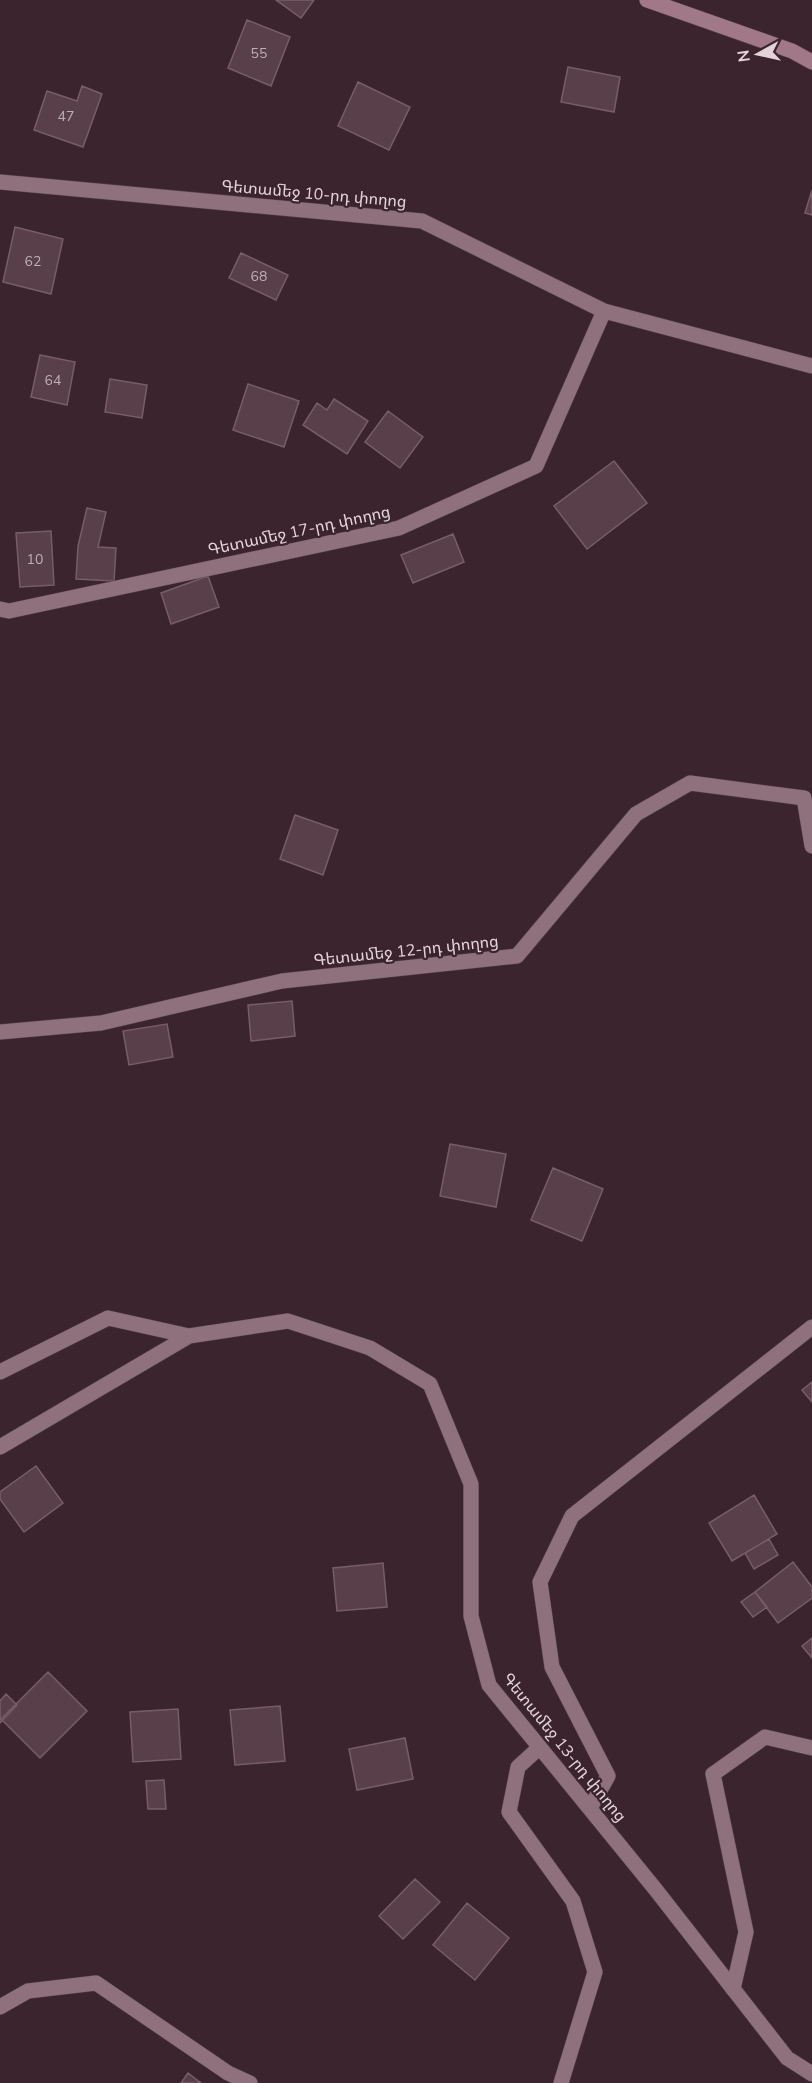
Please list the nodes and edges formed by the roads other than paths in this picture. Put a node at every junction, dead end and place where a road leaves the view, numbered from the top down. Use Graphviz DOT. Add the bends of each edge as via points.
graph roads {
  1 [pos="647,0"];
  2 [pos="812,62"];
  3 [pos="0,182"];
  4 [pos="604,311"];
  5 [pos="812,366"];
  6 [pos="0,609"];
  7 [pos="812,846"];
  8 [pos="0,1032"];
  9 [pos="812,1327"];
  10 [pos="189,1336"];
  11 [pos="0,1372"];
  12 [pos="0,1447"];
  13 [pos="540,1747"];
  14 [pos="812,1748"];
  15 [pos="590,1808"];
  16 [pos="733,1989"];
  17 [pos="0,2007"];
  18 [pos="812,2074"];
  19 [pos="250,2083"];
  20 [pos="561,2083"];
  1 -- 2 [label="street" via="782,47"];
  3 -- 4 [label="street, Գետամեջ 10-րդ փողոց" via="422,221"];
  4 -- 5 [label="street, Գետամեջ 10-րդ փողոց"];
  4 -- 6 [label="street, Գետամեջ 17-րդ փողոց" via="536,466 399,528 9,611"];
  7 -- 8 [label="street, Գետամեջ 12-րդ փողոց" via="804,798 690,783 636,814 517,956 282,981 101,1023"];
  9 -- 15 [label="street" via="572,1516 540,1582 552,1667 608,1776"];
  10 -- 11 [label="street" via="108,1318"];
  10 -- 12 [label="street"];
  10 -- 13 [label="street, Գետամեջ 13-րդ փողոց" via="288,1322 370,1348 430,1384 471,1484 471,1616 489,1685"];
  13 -- 15 [label="street, Գետամեջ 13-րդ փողոց"];
  13 -- 20 [label="street" via="518,1767 509,1812 573,1901 595,1972"];
  14 -- 16 [label="street" via="765,1737 713,1774 746,1932"];
  15 -- 16 [label="street, Գետամեջ 13-րդ փողոց"];
  16 -- 18 [label="street, Գետամեջ 13-րդ փողոց" via="787,2058"];
  17 -- 19 [label="street" via="28,1991 96,1983 228,2073"];
}
